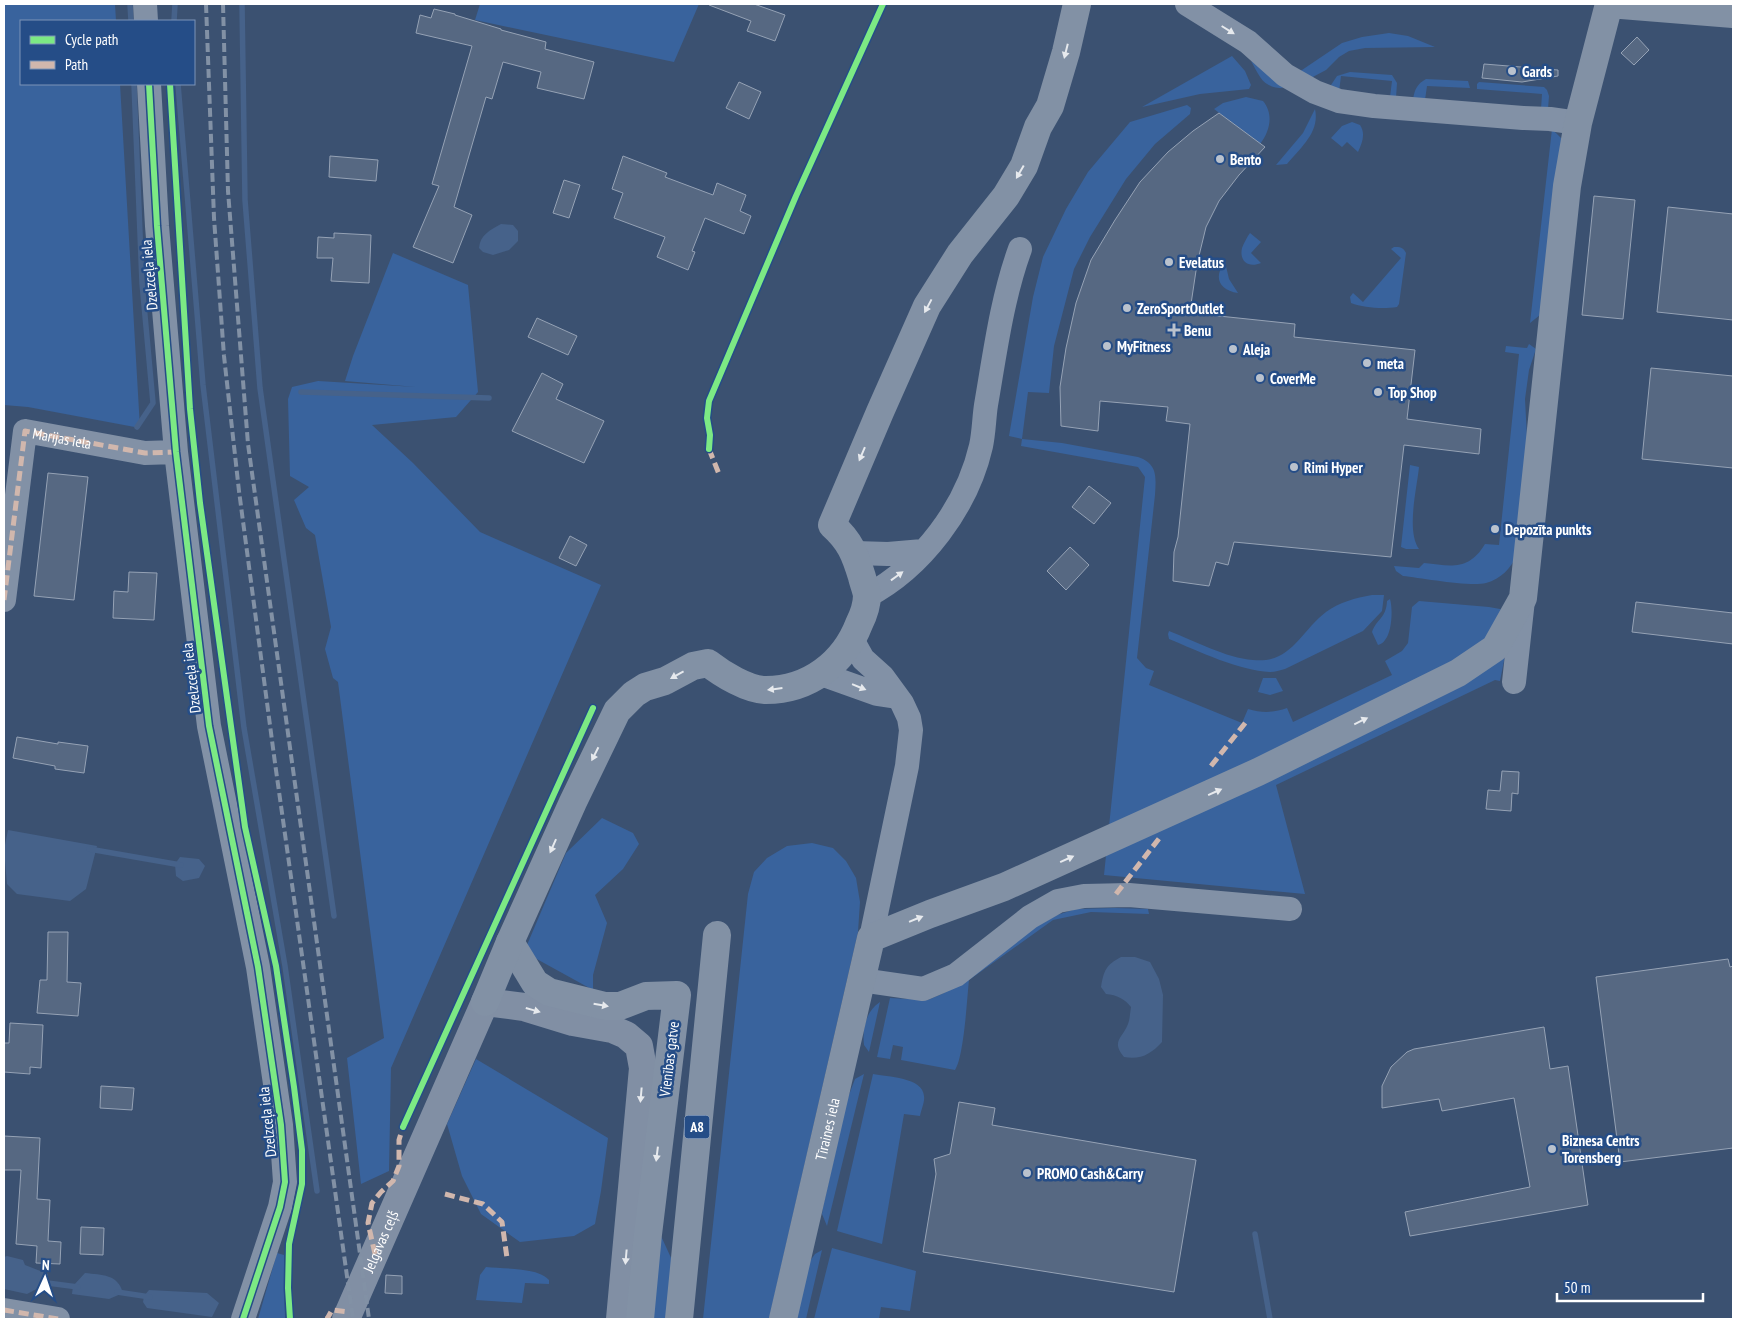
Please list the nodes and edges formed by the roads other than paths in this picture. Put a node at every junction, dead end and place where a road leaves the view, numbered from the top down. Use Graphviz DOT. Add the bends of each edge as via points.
graph roads {
  1 [pos="145,4"];
  2 [pos="1077,4"];
  3 [pos="1187,4"];
  4 [pos="1609,4"];
  5 [pos="1733,14"];
  6 [pos="146,20"];
  7 [pos="150,85"];
  8 [pos="1578,123"];
  9 [pos="1020,249"];
  10 [pos="176,452"];
  11 [pos="923,551"];
  12 [pos="855,553"];
  13 [pos="867,596"];
  14 [pos="1523,598"];
  15 [pos="4,600"];
  16 [pos="853,640"];
  17 [pos="821,674"];
  18 [pos="1514,682"];
  19 [pos="897,697"];
  20 [pos="1290,909"];
  21 [pos="717,935"];
  22 [pos="871,938"];
  23 [pos="510,942"];
  24 [pos="861,980"];
  25 [pos="485,1002"];
  26 [pos="4,1310"];
  27 [pos="58,1319"];
  28 [pos="243,1319"];
  29 [pos="346,1319"];
  30 [pos="620,1319"];
  31 [pos="640,1319"];
  32 [pos="679,1319"];
  33 [pos="783,1319"];
  1 -- 6 [label="street"];
  2 -- 12 [label="highway, one-way" via="1050,106 1038,127 1024,166 927,306 832,525 842,533"];
  3 -- 8 [label="street, one-way" via="1248,42 1285,75 1339,101"];
  4 -- 5 [label="highway"];
  4 -- 8 [label="highway"];
  7 -- 10 [label="street, Dzelzceļa iela" via="157,226"];
  8 -- 14 [label="highway" via="1567,186"];
  9 -- 11 [label="street" via="1005,304 981,446 964,494"];
  10 -- 15 [label="street, Marijas iela" via="145,453 25,431"];
  10 -- 28 [label="street, Dzelzceļa iela" via="209,726 258,967 281,1125 285,1182 280,1207"];
  11 -- 12 [label="street"];
  13 -- 11 [label="street, one-way" via="906,570"];
  12 -- 13 [label="highway"];
  13 -- 16 [label="highway"];
  14 -- 18 [label="street"];
  22 -- 14 [label="highway, one-way" via="1004,887 1258,772 1458,673 1495,648"];
  16 -- 17 [label="highway" via="839,659"];
  16 -- 19 [label="street" via="863,659 883,676"];
  17 -- 19 [label="street, one-way" via="877,694"];
  17 -- 23 [label="highway, one-way" via="792,687 764,690 724,676 708,664 693,666 634,694 617,711"];
  19 -- 22 [label="street" via="909,718 911,730 907,766"];
  20 -- 24 [label="street" via="1129,895 1084,896 1058,901 1037,913 956,976 923,989"];
  21 -- 32 [label="highway, A8"];
  22 -- 24 [label="highway, Tīraines iela"];
  23 -- 25 [label="highway"];
  23 -- 31 [label="highway, Vienības gatve / A8, one-way" via="535,983 549,992 605,1006 620,1006 646,996 677,995"];
  24 -- 33 [label="highway, Tīraines iela"];
  25 -- 29 [label="main road, Jelgavas ceļš"];
  25 -- 30 [label="main road, Vienības gatve, one-way" via="612,1029 639,1046 643,1068"];
  26 -- 27 [label="street"];
}
